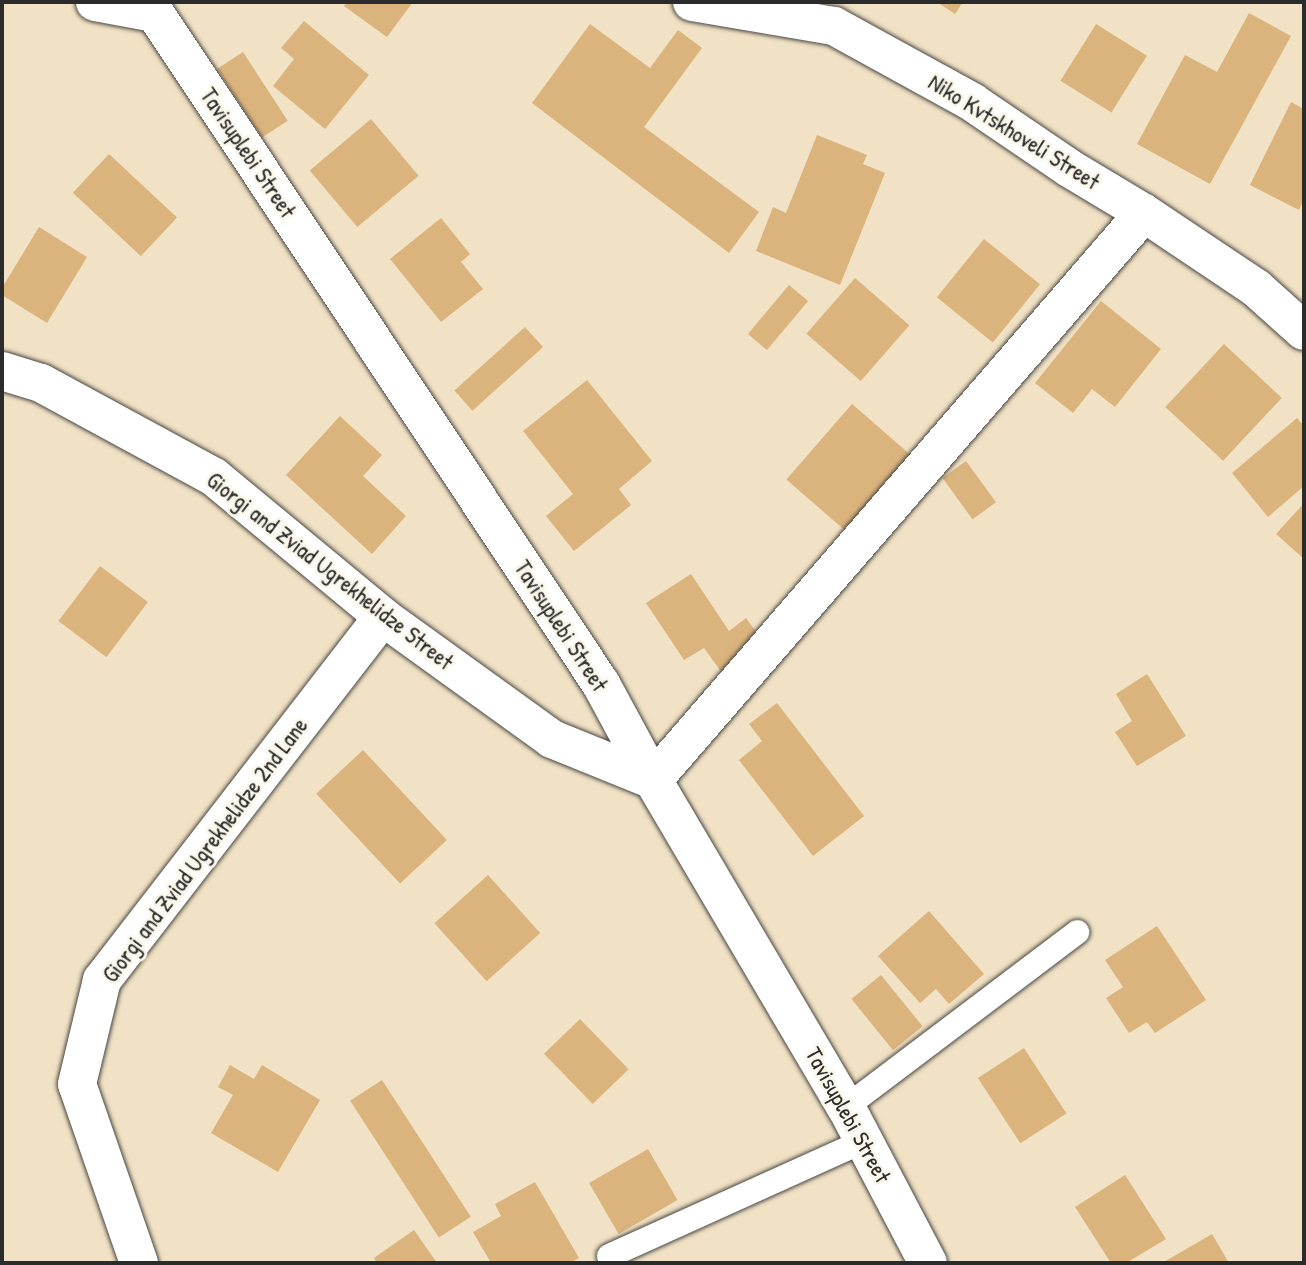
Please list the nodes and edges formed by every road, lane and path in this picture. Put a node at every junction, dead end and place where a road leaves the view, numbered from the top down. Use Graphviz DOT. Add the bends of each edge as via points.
graph roads {
  1 [pos="95,2"];
  2 [pos="692,2"];
  3 [pos="157,7"];
  4 [pos="1144,213"];
  5 [pos="1304,331"];
  6 [pos="2,371"];
  7 [pos="383,617"];
  8 [pos="653,780"];
  9 [pos="1077,932"];
  10 [pos="846,1107"];
  11 [pos="864,1140"];
  12 [pos="609,1256"];
  13 [pos="139,1263"];
  14 [pos="928,1263"];
  1 -- 3 [label="street, Tavisuplebi Street"];
  2 -- 4 [label="street, Niko Kvtskhoveli Street" via="834,26 972,102"];
  3 -- 8 [label="street, Tavisuplebi Street" via="601,684"];
  4 -- 5 [label="street, Niko Kvtskhoveli Street" via="1256,288"];
  4 -- 8 [label="street"];
  6 -- 7 [label="street, Giorgi and Zviad Ugrekhelidze Street" via="41,383 214,477"];
  7 -- 8 [label="street, Giorgi and Zviad Ugrekhelidze Street" via="552,739"];
  7 -- 13 [label="street, Giorgi and Zviad Ugrekhelidze 2nd Lane" via="102,980 77,1084"];
  8 -- 10 [label="street, Tavisuplebi Street"];
  9 -- 10 [label="lane"];
  10 -- 11 [label="street, Tavisuplebi Street"];
  11 -- 12 [label="lane"];
  11 -- 14 [label="street, Tavisuplebi Street"];
}
